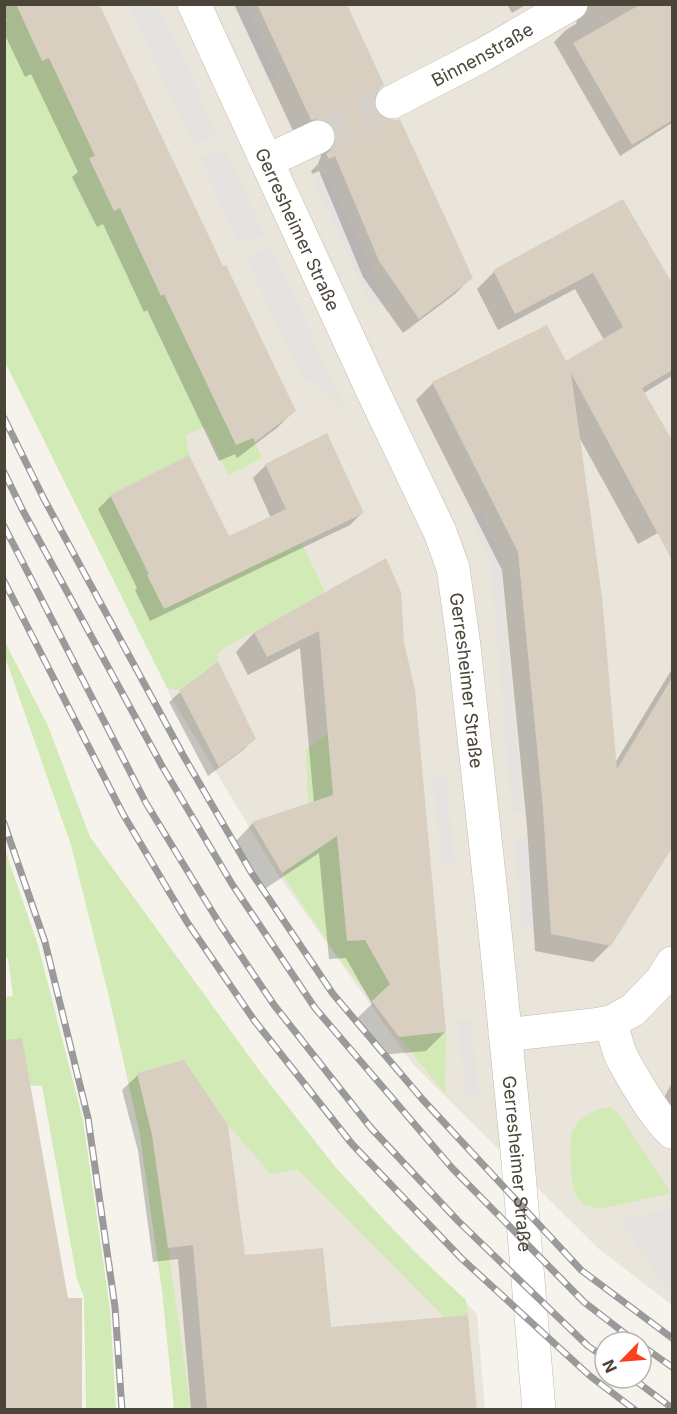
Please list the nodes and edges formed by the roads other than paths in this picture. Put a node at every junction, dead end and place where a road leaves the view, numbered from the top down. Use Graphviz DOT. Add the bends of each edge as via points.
graph roads {
  1 [pos="194,4"];
  2 [pos="572,4"];
  3 [pos="392,102"];
  4 [pos="318,137"];
  5 [pos="267,161"];
  6 [pos="672,963"];
  7 [pos="611,1022"];
  8 [pos="505,1035"];
  9 [pos="672,1132"];
  10 [pos="539,1410"];
  1 -- 5 [label="street, Gerresheimer Straße"];
  2 -- 3 [label="street, Binnenstraße"];
  4 -- 5 [label="street"];
  5 -- 8 [label="street, Gerresheimer Straße" via="440,532 453,568"];
  6 -- 7 [label="street" via="661,981 633,1010"];
  7 -- 8 [label="street"];
  7 -- 9 [label="street" via="622,1057"];
  8 -- 10 [label="street, Gerresheimer Straße"];
}
